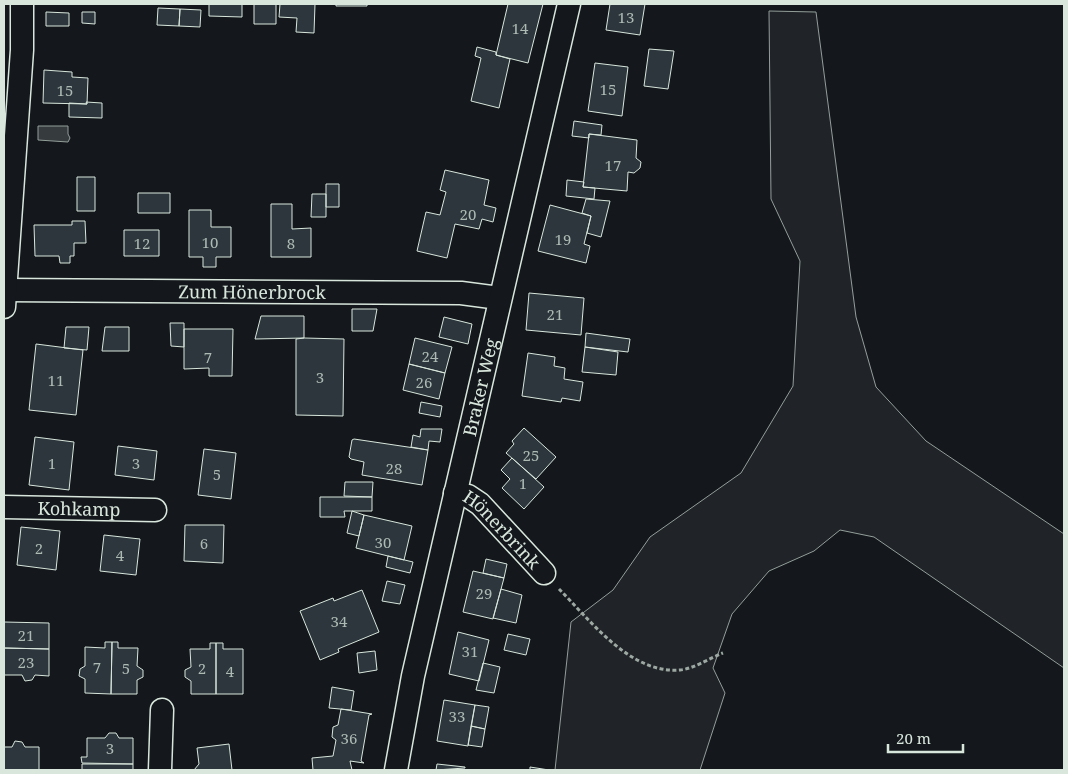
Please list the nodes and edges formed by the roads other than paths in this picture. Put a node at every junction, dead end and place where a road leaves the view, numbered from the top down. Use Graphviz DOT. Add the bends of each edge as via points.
graph roads {
  1 [pos="22,4"];
  2 [pos="569,4"];
  3 [pos="4,296"];
  4 [pos="499,298"];
  5 [pos="455,494"];
  6 [pos="4,506"];
  7 [pos="155,510"];
  8 [pos="544,573"];
  9 [pos="162,710"];
  10 [pos="160,770"];
  11 [pos="396,770"];
  1 -- 3 [label="street" via="22,50"];
  2 -- 4 [label="street, Braker Weg"];
  3 -- 4 [label="street, Zum Hönerbrock" via="461,293"];
  4 -- 5 [label="street, Braker Weg"];
  5 -- 8 [label="street, Hönerbrink" via="468,496 480,504"];
  5 -- 11 [label="street, Braker Weg" via="413,676"];
  6 -- 7 [label="street, Kohkamp"];
  9 -- 10 [label="street"];
}
